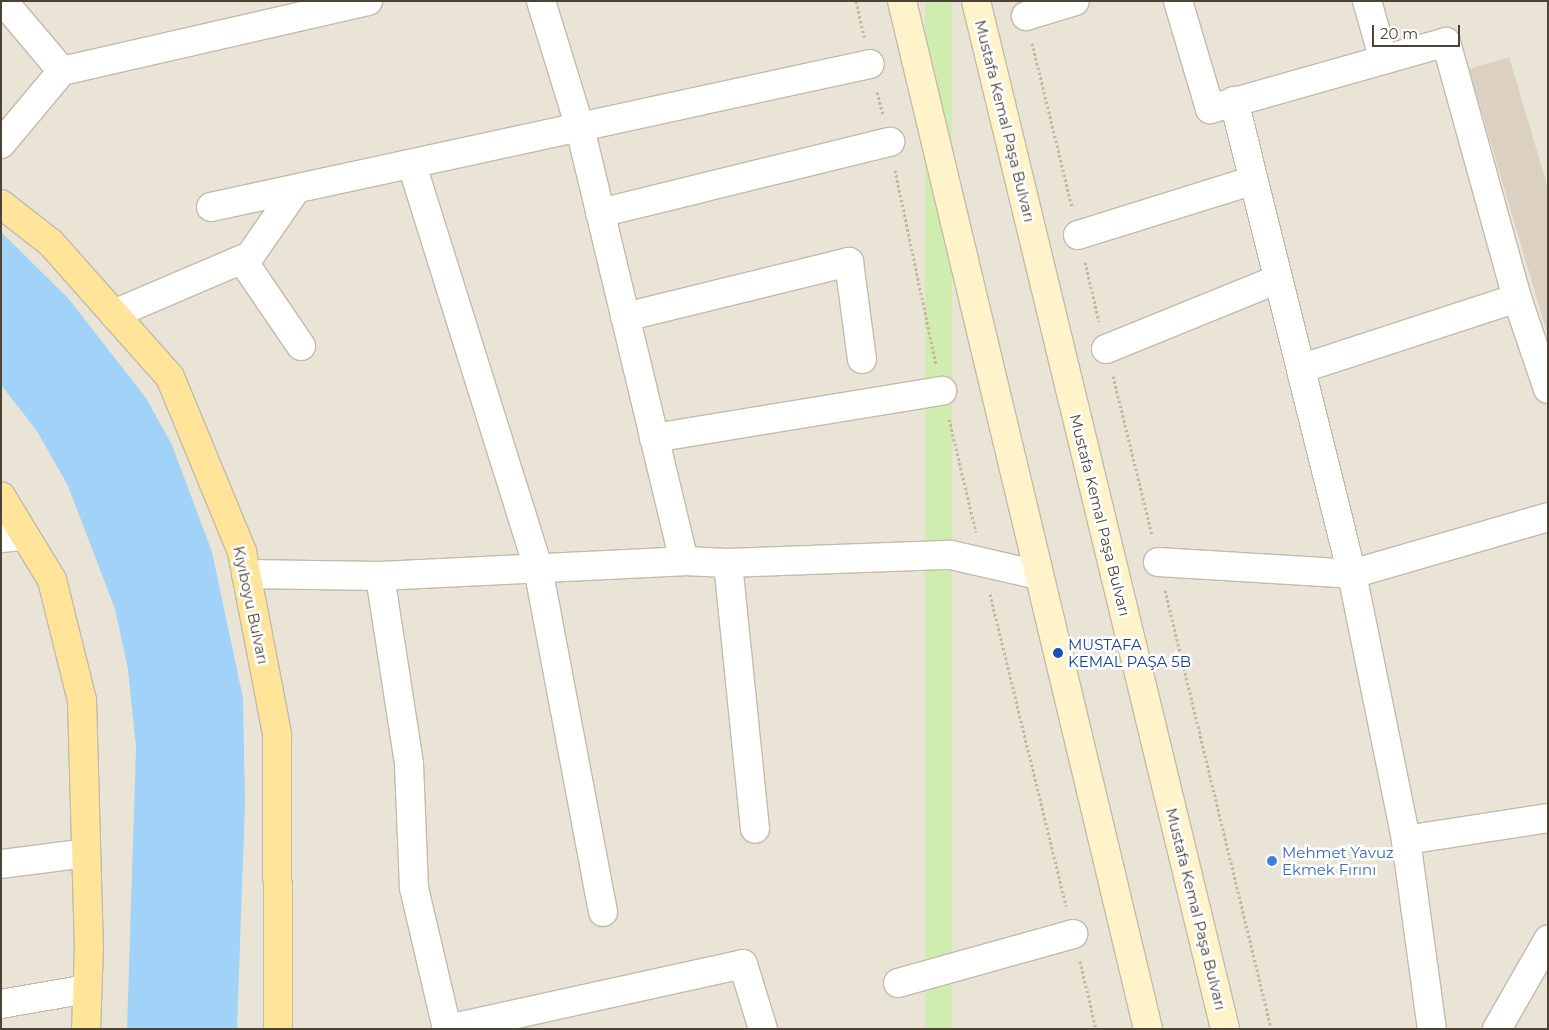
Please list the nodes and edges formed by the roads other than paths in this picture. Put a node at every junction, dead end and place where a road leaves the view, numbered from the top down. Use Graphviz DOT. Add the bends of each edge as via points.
graph roads {
  1 [pos="3,1"];
  2 [pos="368,1"];
  3 [pos="541,1"];
  4 [pos="902,1"];
  5 [pos="976,1"];
  6 [pos="1075,1"];
  7 [pos="1178,1"];
  8 [pos="1367,1"];
  9 [pos="1026,16"];
  10 [pos="1383,57"];
  11 [pos="870,64"];
  12 [pos="62,71"];
  13 [pos="1234,101"];
  14 [pos="580,128"];
  15 [pos="890,142"];
  16 [pos="1,144"];
  17 [pos="412,165"];
  18 [pos="1251,181"];
  19 [pos="295,191"];
  20 [pos="1,204"];
  21 [pos="211,207"];
  22 [pos="600,213"];
  23 [pos="1078,235"];
  24 [pos="243,260"];
  25 [pos="1276,280"];
  26 [pos="1517,298"];
  27 [pos="114,314"];
  28 [pos="626,317"];
  29 [pos="301,346"];
  30 [pos="1106,349"];
  31 [pos="862,359"];
  32 [pos="1303,368"];
  33 [pos="1548,389"];
  34 [pos="942,391"];
  35 [pos="654,438"];
  36 [pos="1,496"];
  37 [pos="1548,517"];
  38 [pos="13,537"];
  39 [pos="684,560"];
  40 [pos="1158,562"];
  41 [pos="728,563"];
  42 [pos="538,568"];
  43 [pos="246,574"];
  44 [pos="1352,574"];
  45 [pos="1038,575"];
  46 [pos="380,576"];
  47 [pos="1548,818"];
  48 [pos="755,829"];
  49 [pos="1406,840"];
  50 [pos="72,854"];
  51 [pos="1,864"];
  52 [pos="603,912"];
  53 [pos="1073,934"];
  54 [pos="1548,940"];
  55 [pos="898,983"];
  56 [pos="87,989"];
  57 [pos="1,1004"];
  58 [pos="86,1029"];
  59 [pos="278,1029"];
  60 [pos="447,1029"];
  61 [pos="763,1029"];
  62 [pos="1148,1029"];
  63 [pos="1225,1029"];
  64 [pos="1432,1029"];
  65 [pos="1497,1029"];
  1 -- 12 [label="street"];
  2 -- 12 [label="street"];
  3 -- 14 [label="street"];
  4 -- 45 [label="main road"];
  5 -- 63 [label="main road, Mustafa Kemal Paşa Bulvarı"];
  6 -- 9 [label="street"];
  7 -- 13 [label="street" via="1210,108"];
  8 -- 10 [label="street"];
  10 -- 13 [label="street"];
  10 -- 26 [label="street" via="1446,42"];
  11 -- 14 [label="street"];
  12 -- 16 [label="street"];
  13 -- 18 [label="street"];
  14 -- 17 [label="street"];
  14 -- 22 [label="street"];
  15 -- 22 [label="street"];
  17 -- 19 [label="street"];
  17 -- 42 [label="street"];
  18 -- 23 [label="street"];
  18 -- 25 [label="street"];
  19 -- 21 [label="street"];
  19 -- 24 [label="street"];
  20 -- 27 [label="main road, Kıyıboyu Bulvarı" via="51,243"];
  22 -- 28 [label="street"];
  24 -- 27 [label="street"];
  24 -- 29 [label="street"];
  25 -- 30 [label="street"];
  25 -- 32 [label="street"];
  26 -- 32 [label="street"];
  26 -- 33 [label="street"];
  27 -- 43 [label="main road, Kıyıboyu Bulvarı" via="170,377 242,552"];
  28 -- 31 [label="street" via="849,262"];
  28 -- 35 [label="street"];
  32 -- 44 [label="street"];
  34 -- 35 [label="street"];
  35 -- 39 [label="street"];
  36 -- 38 [label="main road"];
  37 -- 44 [label="street"];
  38 -- 56 [label="main road" via="52,580 82,700"];
  39 -- 41 [label="street"];
  39 -- 42 [label="street"];
  40 -- 44 [label="street"];
  41 -- 45 [label="street" via="952,556"];
  41 -- 48 [label="street"];
  42 -- 46 [label="street"];
  42 -- 52 [label="street"];
  43 -- 46 [label="street"];
  43 -- 59 [label="main road, Kıyıboyu Bulvarı" via="277,734"];
  44 -- 49 [label="street"];
  45 -- 62 [label="main road"];
  46 -- 60 [label="street" via="409,764 414,888"];
  47 -- 49 [label="street"];
  49 -- 64 [label="street"];
  50 -- 51 [label="street"];
  53 -- 55 [label="street"];
  54 -- 65 [label="street"];
  56 -- 57 [label="street"];
  56 -- 58 [label="main road"];
  60 -- 61 [label="street" via="743,964"];
}
